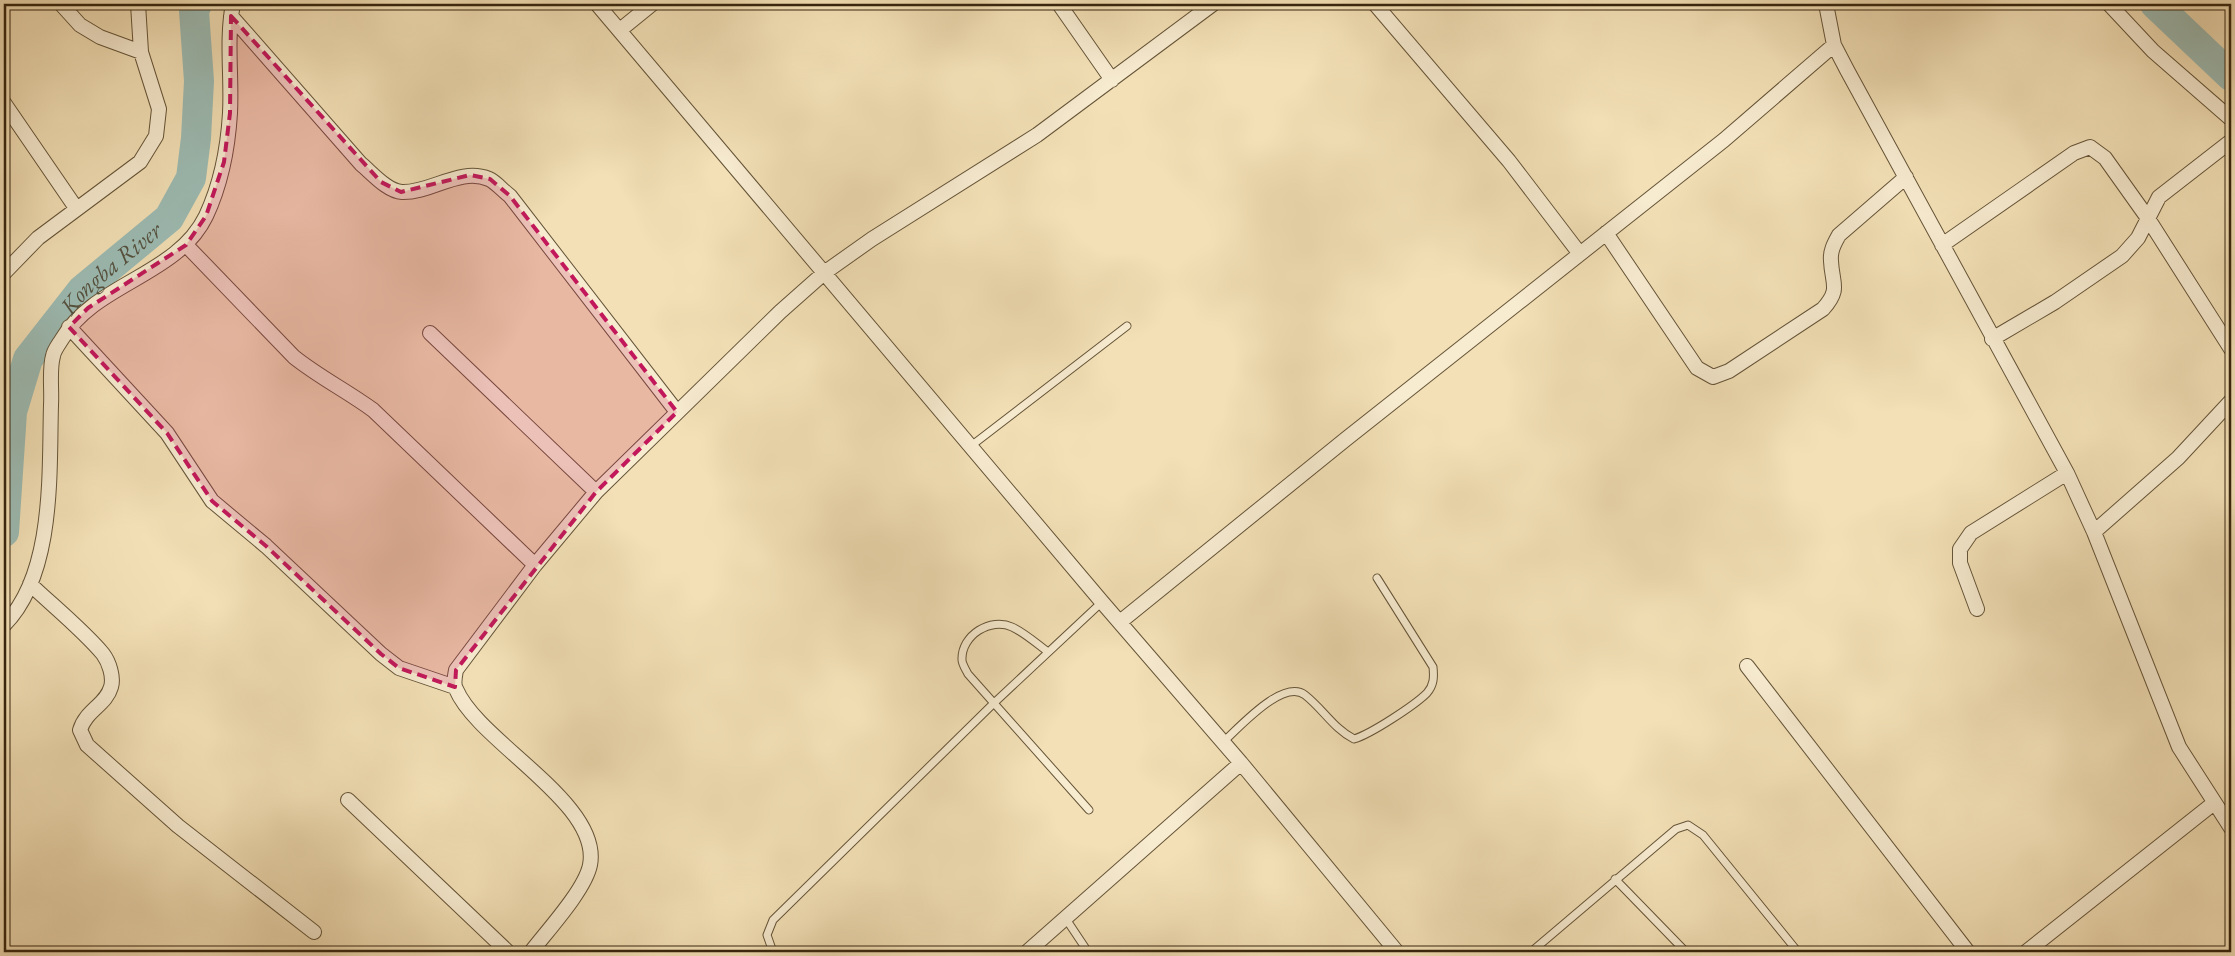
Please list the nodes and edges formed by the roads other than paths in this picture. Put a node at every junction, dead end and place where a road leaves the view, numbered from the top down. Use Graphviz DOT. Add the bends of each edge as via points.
graph roads {
  1 [pos="61,4"];
  2 [pos="138,4"];
  3 [pos="597,4"];
  4 [pos="652,4"];
  5 [pos="1059,4"];
  6 [pos="1214,4"];
  7 [pos="1375,4"];
  8 [pos="1826,4"];
  9 [pos="2109,4"];
  10 [pos="232,10"];
  11 [pos="620,30"];
  12 [pos="1834,45"];
  13 [pos="141,52"];
  14 [pos="1112,80"];
  15 [pos="4,103"];
  16 [pos="2231,119"];
  17 [pos="2231,141"];
  18 [pos="1906,177"];
  19 [pos="76,208"];
  20 [pos="2147,217"];
  21 [pos="1606,234"];
  22 [pos="186,245"];
  23 [pos="1942,245"];
  24 [pos="1580,254"];
  25 [pos="4,273"];
  26 [pos="824,273"];
  27 [pos="1127,326"];
  28 [pos="70,327"];
  29 [pos="430,333"];
  30 [pos="1992,339"];
  31 [pos="2231,349"];
  32 [pos="2231,401"];
  33 [pos="677,412"];
  34 [pos="971,446"];
  35 [pos="2067,473"];
  36 [pos="596,492"];
  37 [pos="2094,532"];
  38 [pos="535,565"];
  39 [pos="1378,578"];
  40 [pos="30,584"];
  41 [pos="1102,602"];
  42 [pos="1977,609"];
  43 [pos="1120,622"];
  44 [pos="4,625"];
  45 [pos="1048,652"];
  46 [pos="1748,666"];
  47 [pos="455,687"];
  48 [pos="994,703"];
  49 [pos="1223,742"];
  50 [pos="1241,763"];
  51 [pos="348,800"];
  52 [pos="1089,810"];
  53 [pos="2224,816"];
  54 [pos="1615,879"];
  55 [pos="1066,919"];
  56 [pos="314,932"];
  57 [pos="508,952"];
  58 [pos="531,952"];
  59 [pos="773,952"];
  60 [pos="1026,952"];
  61 [pos="1088,952"];
  62 [pos="1397,952"];
  63 [pos="1531,952"];
  64 [pos="1686,952"];
  65 [pos="1798,952"];
  66 [pos="1968,952"];
  67 [pos="2026,952"];
  1 -- 13 [label="street" via="80,25 100,37"];
  2 -- 13 [label="street"];
  3 -- 11 [label="street"];
  4 -- 11 [label="street"];
  5 -- 14 [label="street"];
  6 -- 14 [label="street"];
  7 -- 24 [label="street" via="1509,161"];
  8 -- 12 [label="street"];
  9 -- 16 [label="street" via="2153,51"];
  10 -- 22 [label="street" via="230,113 224,162 206,216"];
  10 -- 33 [label="street" via="362,164 381,182 401,192 420,190 470,175 490,179 510,196"];
  11 -- 26 [label="street"];
  12 -- 18 [label="street"];
  12 -- 21 [label="street" via="1724,140"];
  13 -- 19 [label="street" via="159,109 156,136 140,162"];
  14 -- 26 [label="street" via="1037,135"];
  15 -- 19 [label="street"];
  17 -- 20 [label="street" via="2159,197"];
  18 -- 21 [label="street" via="1839,235 1832,248 1835,287 1832,299 1823,309 1729,371 1713,377 1697,368"];
  18 -- 23 [label="street"];
  19 -- 25 [label="street" via="38,238"];
  20 -- 23 [label="street" via="2105,158 2090,147 2074,153"];
  20 -- 30 [label="street" via="2138,238 2122,256 2055,302"];
  20 -- 31 [label="street"];
  21 -- 24 [label="street"];
  22 -- 28 [label="street" via="88,308"];
  22 -- 38 [label="street" via="294,357 373,410"];
  23 -- 30 [label="street"];
  24 -- 43 [label="street"];
  26 -- 33 [label="street"];
  26 -- 34 [label="street"];
  27 -- 34 [label="lane"];
  28 -- 40 [label="street" via="53,355 43,545"];
  28 -- 47 [label="street" via="167,433 218,507 266,546 398,668"];
  29 -- 36 [label="street"];
  30 -- 35 [label="street"];
  32 -- 37 [label="street" via="2178,458"];
  33 -- 36 [label="street"];
  34 -- 41 [label="street"];
  35 -- 37 [label="street"];
  35 -- 42 [label="street" via="1971,533 1960,549 1960,564"];
  36 -- 38 [label="street"];
  37 -- 53 [label="street" via="2179,747"];
  38 -- 47 [label="street" via="456,670"];
  39 -- 49 [label="lane" via="1433,667 1434,680 1427,692 1369,734 1354,739 1342,733 1304,694 1290,691 1276,696"];
  40 -- 44 [label="street"];
  40 -- 56 [label="street" via="104,655 112,673 112,686 105,699 84,719 80,730 87,744 185,832"];
  41 -- 43 [label="street"];
  41 -- 45 [label="lane"];
  43 -- 49 [label="street"];
  45 -- 48 [label="lane"];
  45 -- 48 [label="lane" via="1012,627 994,623 977,631 965,646 962,660 968,674"];
  46 -- 66 [label="street"];
  47 -- 58 [label="street" via="465,706 556,794 584,826 591,850 584,882"];
  48 -- 52 [label="lane"];
  48 -- 59 [label="lane" via="773,920 767,936"];
  49 -- 50 [label="street"];
  50 -- 55 [label="street"];
  50 -- 62 [label="street"];
  51 -- 57 [label="street"];
  53 -- 67 [label="street"];
  54 -- 63 [label="lane"];
  54 -- 64 [label="lane"];
  54 -- 65 [label="lane" via="1676,829 1688,825 1703,835"];
  55 -- 60 [label="street"];
  55 -- 61 [label="lane"];
}
